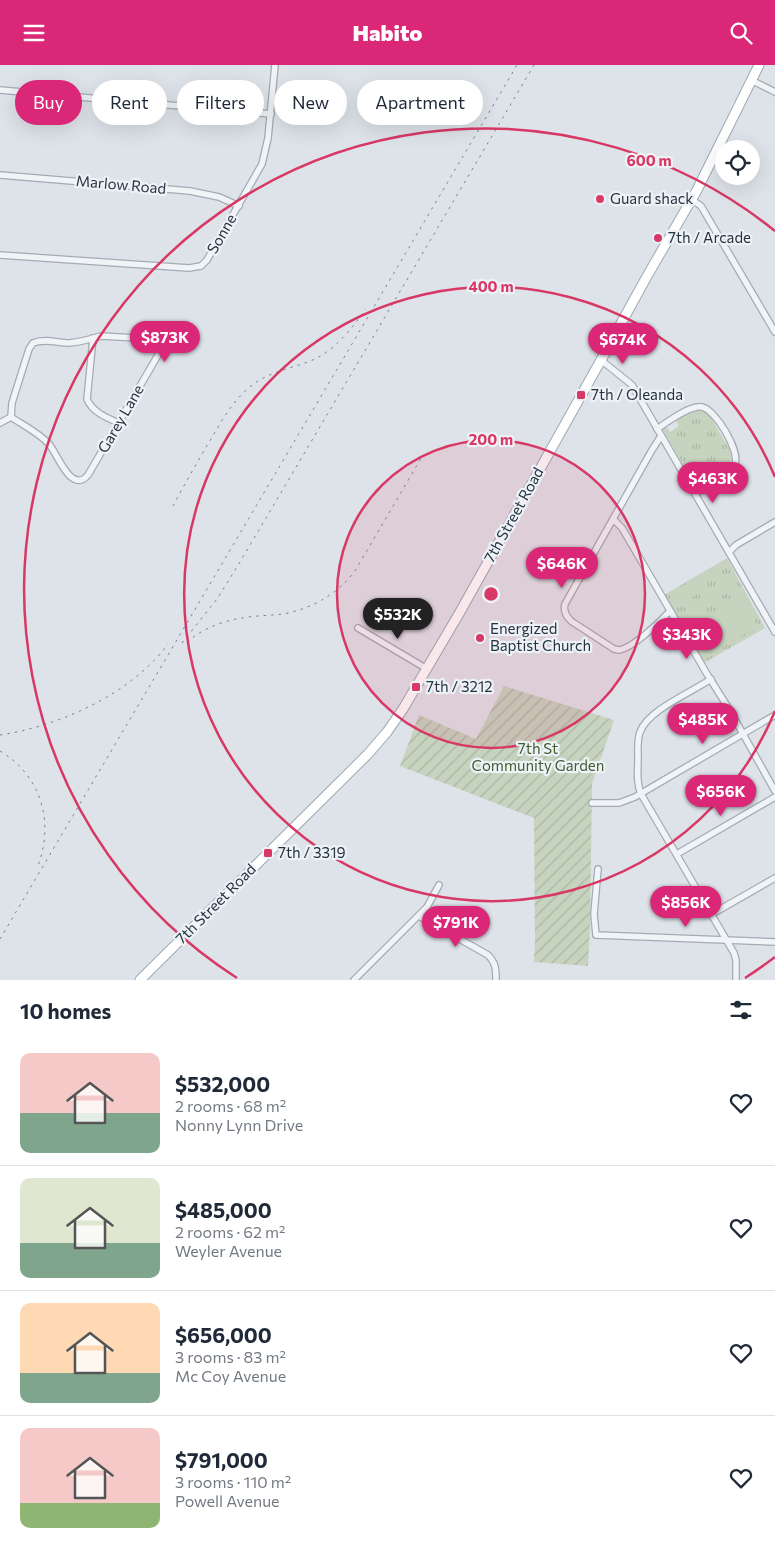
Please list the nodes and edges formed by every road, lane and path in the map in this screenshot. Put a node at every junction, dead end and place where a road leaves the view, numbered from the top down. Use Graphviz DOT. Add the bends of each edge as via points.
graph roads {
  1 [pos="275,65"];
  2 [pos="760,65"];
  3 [pos="751,80"];
  4 [pos="0,90"];
  5 [pos="775,92"];
  6 [pos="271,113"];
  7 [pos="0,175"];
  8 [pos="691,199"];
  9 [pos="239,206"];
  10 [pos="0,255"];
  11 [pos="775,332"];
  12 [pos="93,338"];
  13 [pos="155,339"];
  14 [pos="161,350"];
  15 [pos="602,361"];
  16 [pos="11,417"];
  17 [pos="0,423"];
  18 [pos="119,423"];
  19 [pos="658,429"];
  20 [pos="662,436"];
  21 [pos="695,494"];
  22 [pos="613,519"];
  23 [pos="775,522"];
  24 [pos="729,552"];
  25 [pos="670,611"];
  26 [pos="358,628"];
  27 [pos="775,632"];
  28 [pos="427,669"];
  29 [pos="711,679"];
  30 [pos="775,715"];
  31 [pos="743,734"];
  32 [pos="775,791"];
  33 [pos="642,794"];
  34 [pos="775,797"];
  35 [pos="592,803"];
  36 [pos="677,854"];
  37 [pos="598,869"];
  38 [pos="775,878"];
  39 [pos="439,885"];
  40 [pos="712,914"];
  41 [pos="419,915"];
  42 [pos="726,940"];
  43 [pos="775,942"];
  44 [pos="140,980"];
  45 [pos="354,980"];
  46 [pos="496,980"];
  47 [pos="736,980"];
  1 -- 6 [label="street, Sonne"];
  2 -- 3 [label="main road, 7th Street Road"];
  3 -- 5 [label="street"];
  3 -- 8 [label="main road, 7th Street Road"];
  4 -- 6 [label="street"];
  6 -- 9 [label="street, Sonne" via="262,164"];
  7 -- 9 [label="street, Marlow Road" via="190,191 219,197"];
  8 -- 11 [label="street" via="701,206"];
  8 -- 15 [label="main road, 7th Street Road"];
  9 -- 10 [label="street, Sonne" via="207,260 197,267"];
  12 -- 13 [label="street"];
  12 -- 16 [label="street" via="69,343 42,341 32,345 12,403"];
  12 -- 18 [label="street" via="87,399 92,408"];
  13 -- 14 [label="street"];
  13 -- 14 [label="street, Garey Lane" via="169,332 174,340"];
  14 -- 18 [label="street, Garey Lane"];
  15 -- 19 [label="street" via="632,385"];
  15 -- 28 [label="main road, 7th Street Road"];
  16 -- 17 [label="street"];
  16 -- 18 [label="street, Garey Lane" via="48,443 62,468 78,480 88,475"];
  19 -- 20 [label="street"];
  19 -- 21 [label="street" via="692,408 702,407 713,414 734,447 736,460 730,471"];
  20 -- 21 [label="street"];
  20 -- 22 [label="street"];
  21 -- 24 [label="street"];
  22 -- 25 [label="street" via="622,528"];
  22 -- 25 [label="street" via="565,604 566,615 619,651"];
  23 -- 24 [label="street"];
  24 -- 27 [label="street"];
  25 -- 29 [label="street"];
  26 -- 28 [label="street"];
  28 -- 44 [label="main road, 7th Street Road" via="403,709 368,754"];
  29 -- 31 [label="street"];
  29 -- 33 [label="street" via="658,711 644,724 638,740 638,784"];
  30 -- 31 [label="street"];
  31 -- 32 [label="street"];
  31 -- 33 [label="street"];
  33 -- 35 [label="street" via="619,803"];
  33 -- 36 [label="street"];
  34 -- 36 [label="street"];
  36 -- 40 [label="street"];
  37 -- 42 [label="street" via="594,914 596,935"];
  38 -- 40 [label="street"];
  39 -- 41 [label="street"];
  40 -- 42 [label="street"];
  41 -- 45 [label="street"];
  41 -- 46 [label="street" via="488,955 496,966"];
  42 -- 43 [label="street"];
  42 -- 47 [label="street" via="736,960"];
}
